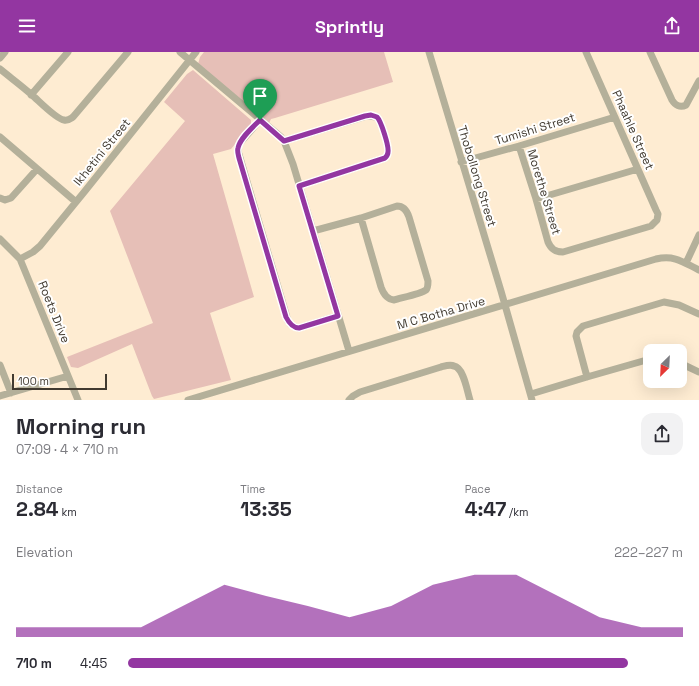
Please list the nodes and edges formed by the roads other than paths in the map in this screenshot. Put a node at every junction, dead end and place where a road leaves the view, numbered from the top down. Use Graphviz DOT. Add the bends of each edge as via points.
graph roads {
  1 [pos="5,52"];
  2 [pos="68,52"];
  3 [pos="128,52"];
  4 [pos="180,52"];
  5 [pos="196,52"];
  6 [pos="429,52"];
  7 [pos="586,52"];
  8 [pos="650,52"];
  9 [pos="0,58"];
  10 [pos="190,60"];
  11 [pos="0,69"];
  12 [pos="699,81"];
  13 [pos="31,95"];
  14 [pos="615,117"];
  15 [pos="260,120"];
  16 [pos="0,137"];
  17 [pos="284,141"];
  18 [pos="519,146"];
  19 [pos="461,162"];
  20 [pos="37,169"];
  21 [pos="638,169"];
  22 [pos="299,186"];
  23 [pos="0,198"];
  24 [pos="536,199"];
  25 [pos="76,202"];
  26 [pos="361,218"];
  27 [pos="658,218"];
  28 [pos="313,231"];
  29 [pos="699,235"];
  30 [pos="0,239"];
  31 [pos="20,259"];
  32 [pos="686,263"];
  33 [pos="699,270"];
  34 [pos="505,305"];
  35 [pos="699,314"];
  36 [pos="338,316"];
  37 [pos="349,351"];
  38 [pos="643,361"];
  39 [pos="0,365"];
  40 [pos="687,366"];
  41 [pos="699,372"];
  42 [pos="68,376"];
  43 [pos="587,377"];
  44 [pos="11,393"];
  45 [pos="0,396"];
  46 [pos="531,397"];
  47 [pos="78,400"];
  48 [pos="188,400"];
  49 [pos="349,400"];
  50 [pos="470,400"];
  1 -- 9 [label="street"];
  2 -- 13 [label="street"];
  3 -- 13 [label="street" via="69,119 59,118"];
  4 -- 10 [label="street"];
  5 -- 10 [label="street, Ikhetini Street"];
  6 -- 19 [label="street, Thobollong Street"];
  7 -- 14 [label="street, Phaahle Street"];
  8 -- 12 [label="street" via="676,105 686,105"];
  10 -- 15 [label="street"];
  10 -- 25 [label="street, Ikhetini Street"];
  11 -- 13 [label="street"];
  14 -- 18 [label="street, Tumishi Street"];
  14 -- 21 [label="street, Phaahle Street"];
  15 -- 17 [label="street"];
  15 -- 36 [label="street" via="245,136 238,151 289,324 299,328"];
  16 -- 20 [label="street"];
  17 -- 22 [label="street"];
  17 -- 22 [label="street" via="367,116 377,117 380,122 388,148 385,158"];
  18 -- 19 [label="street, Tumishi Street"];
  18 -- 24 [label="street, Morethe Street"];
  19 -- 34 [label="street, Thobollong Street"];
  20 -- 23 [label="street" via="11,198"];
  20 -- 25 [label="street"];
  21 -- 24 [label="street"];
  21 -- 27 [label="street, Phaahle Street"];
  22 -- 28 [label="street"];
  24 -- 27 [label="street, Morethe Street" via="548,242 552,249 558,252 651,226"];
  25 -- 31 [label="street, Ikhetini Street" via="40,246"];
  26 -- 26 [label="street" via="397,206 406,210 428,281 426,290 394,300 385,295"];
  26 -- 28 [label="street"];
  28 -- 36 [label="street"];
  29 -- 32 [label="street"];
  30 -- 31 [label="street, Roets Drive"];
  31 -- 42 [label="street, Roets Drive"];
  32 -- 33 [label="street, M C Botha Drive"];
  32 -- 34 [label="street, M C Botha Drive" via="670,258 656,259"];
  34 -- 37 [label="street, M C Botha Drive"];
  34 -- 46 [label="street, Thobollong Street"];
  35 -- 43 [label="street" via="679,305 664,302 583,326 576,336"];
  36 -- 37 [label="street"];
  37 -- 48 [label="street, M C Botha Drive"];
  38 -- 43 [label="street"];
  39 -- 44 [label="street"];
  40 -- 41 [label="street"];
  42 -- 44 [label="street"];
  42 -- 47 [label="street, Roets Drive"];
  43 -- 46 [label="street"];
  44 -- 45 [label="street"];
  49 -- 50 [label="street" via="360,392 452,365 462,373"];
}
